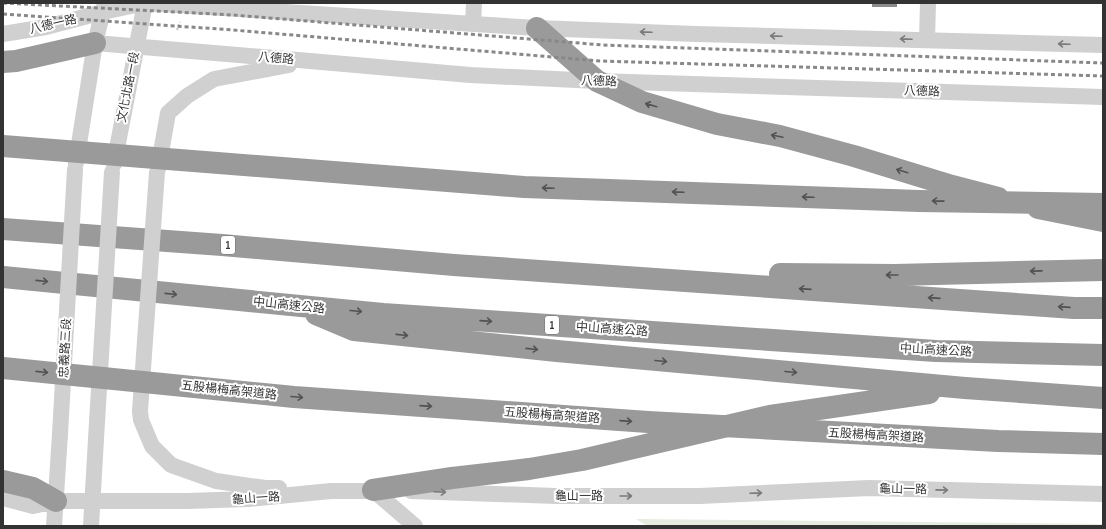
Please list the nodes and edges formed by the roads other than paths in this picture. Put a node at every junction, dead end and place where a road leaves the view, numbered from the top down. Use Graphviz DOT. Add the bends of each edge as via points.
graph roads {
  1 [pos="145,3"];
  2 [pos="474,3"];
  3 [pos="928,3"];
  4 [pos="104,7"];
  5 [pos="323,9"];
  6 [pos="473,24"];
  7 [pos="538,28"];
  8 [pos="3,34"];
  9 [pos="926,40"];
  10 [pos="96,44"];
  11 [pos="1103,45"];
  12 [pos="136,47"];
  13 [pos="310,61"];
  14 [pos="3,62"];
  15 [pos="597,81"];
  16 [pos="1103,97"];
  17 [pos="3,146"];
  18 [pos="1103,204"];
  19 [pos="1103,222"];
  20 [pos="3,229"];
  21 [pos="454,266"];
  22 [pos="1103,270"];
  23 [pos="3,277"];
  24 [pos="299,306"];
  25 [pos="1103,308"];
  26 [pos="1103,355"];
  27 [pos="3,368"];
  28 [pos="965,388"];
  29 [pos="1103,398"];
  30 [pos="1103,444"];
  31 [pos="3,481"];
  32 [pos="373,490"];
  33 [pos="331,491"];
  34 [pos="1100,494"];
  35 [pos="3,498"];
  36 [pos="56,501"];
  37 [pos="92,502"];
  38 [pos="54,526"];
  39 [pos="91,526"];
  40 [pos="415,526"];
  1 -- 4 [label="street, 八德一路"];
  1 -- 5 [label="street"];
  1 -- 12 [label="street, 文化北路一段"];
  2 -- 6 [label="street"];
  3 -- 9 [label="street"];
  4 -- 8 [label="street, 八德一路" via="46,27"];
  4 -- 10 [label="street"];
  5 -- 6 [label="street"];
  6 -- 7 [label="street"];
  9 -- 7 [label="street, one-way"];
  7 -- 15 [label="highway"];
  11 -- 9 [label="street, one-way"];
  10 -- 12 [label="street, 八德路"];
  10 -- 14 [label="highway"];
  10 -- 36 [label="street, 忠義路三段, bridge" via="75,169"];
  12 -- 13 [label="street, 八德路"];
  12 -- 37 [label="street, 文化北路一段, bridge" via="112,172"];
  13 -- 15 [label="street, 八德路" via="470,75"];
  13 -- 33 [label="street, bridge" via="214,79 187,96 168,113 157,172 140,411 152,446 172,465 216,481 265,488"];
  15 -- 16 [label="street, 八德路"];
  19 -- 15 [label="highway, one-way" via="952,186 780,136 718,124 642,102"];
  18 -- 17 [label="highway, one-way, bridge" via="919,201 524,187"];
  20 -- 21 [label="highway, 1"];
  22 -- 21 [label="highway, one-way" via="895,275 747,274"];
  25 -- 21 [label="highway, 1, one-way"];
  23 -- 24 [label="highway, 中山高速公路 / 1, one-way"];
  24 -- 26 [label="highway, 中山高速公路 / 1, one-way" via="383,314 936,351"];
  24 -- 28 [label="highway, one-way" via="354,330"];
  27 -- 30 [label="highway, 五股楊梅高架道路, one-way, bridge" via="294,397 648,422 998,442"];
  28 -- 29 [label="highway"];
  28 -- 32 [label="highway" via="770,416 582,460"];
  31 -- 36 [label="highway" via="33,488"];
  32 -- 33 [label="street, 龜山一路"];
  32 -- 34 [label="street, 龜山一路, one-way" via="556,496 700,496 870,488"];
  32 -- 40 [label="street"];
  33 -- 37 [label="street, 龜山一路" via="248,499"];
  35 -- 36 [label="street, 龜山一路" via="33,506"];
  36 -- 37 [label="street, 龜山一路"];
  36 -- 38 [label="street, 忠義路三段"];
  37 -- 39 [label="street"];
}
